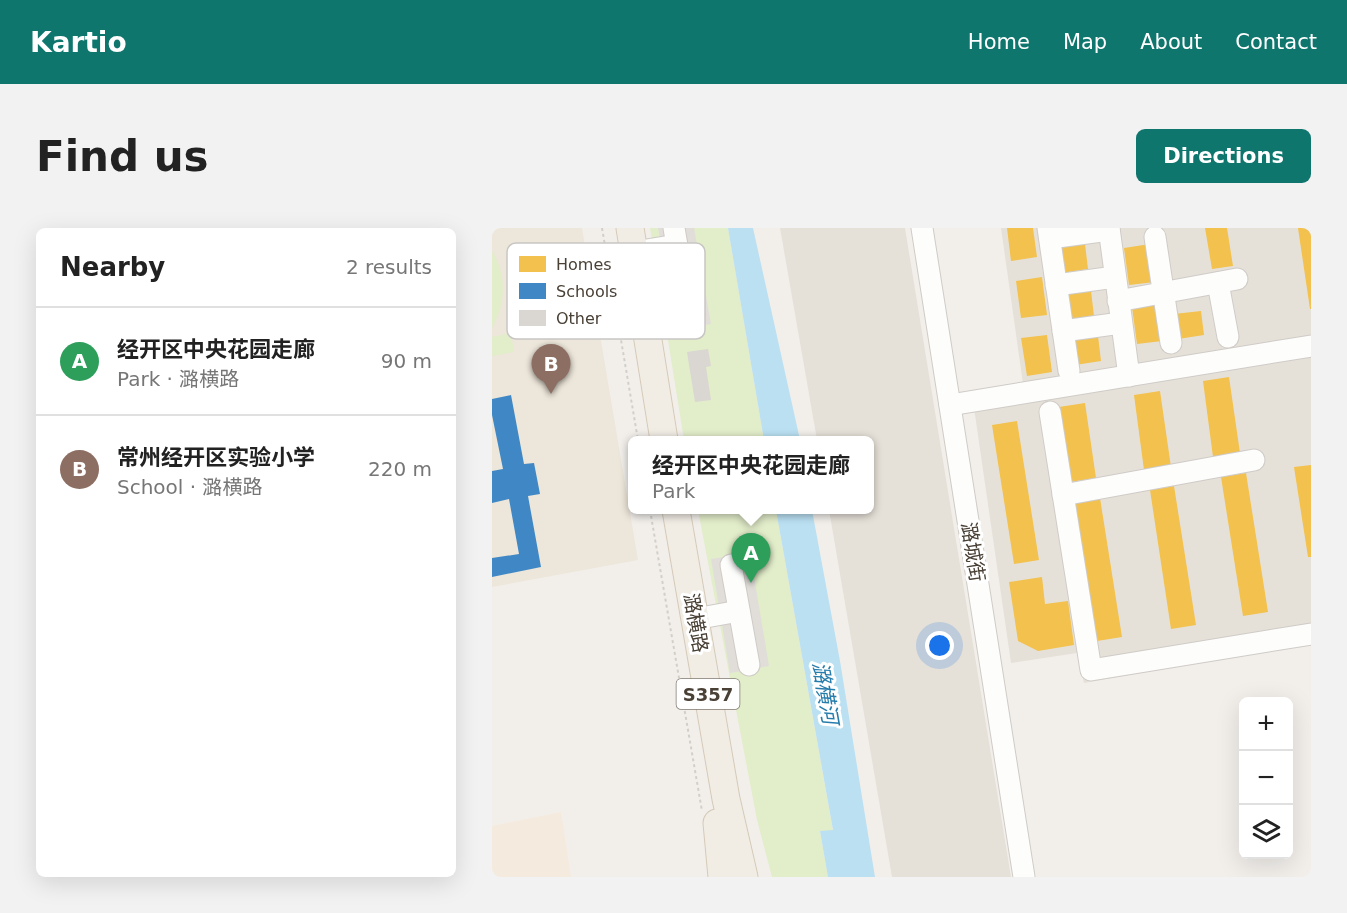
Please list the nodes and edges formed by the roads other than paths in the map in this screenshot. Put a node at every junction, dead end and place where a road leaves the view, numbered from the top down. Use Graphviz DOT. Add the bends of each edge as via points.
graph roads {
  1 [pos="614,228"];
  2 [pos="922,228"];
  3 [pos="1109,229"];
  4 [pos="1049,233"];
  5 [pos="676,236"];
  6 [pos="1155,237"];
  7 [pos="632,240"];
  8 [pos="616,243"];
  9 [pos="1115,277"];
  10 [pos="1056,285"];
  11 [pos="1163,293"];
  12 [pos="1118,301"];
  13 [pos="1121,322"];
  14 [pos="1063,331"];
  15 [pos="1228,337"];
  16 [pos="631,339"];
  17 [pos="648,339"];
  18 [pos="1171,343"];
  19 [pos="1311,346"];
  20 [pos="1069,371"];
  21 [pos="1128,376"];
  22 [pos="950,405"];
  23 [pos="1050,412"];
  24 [pos="646,436"];
  25 [pos="663,436"];
  26 [pos="1254,460"];
  27 [pos="1063,495"];
  28 [pos="661,514"];
  29 [pos="677,514"];
  30 [pos="731,565"];
  31 [pos="739,611"];
  32 [pos="695,619"];
  33 [pos="1311,634"];
  34 [pos="749,665"];
  35 [pos="722,877"];
  36 [pos="744,877"];
  37 [pos="1024,877"];
  1 -- 8 [label="main road"];
  2 -- 22 [label="street, 潞城街"];
  3 -- 4 [label="street"];
  3 -- 9 [label="street"];
  4 -- 10 [label="street"];
  5 -- 7 [label="street"];
  6 -- 11 [label="street"];
  9 -- 10 [label="street"];
  9 -- 12 [label="street"];
  10 -- 14 [label="street"];
  11 -- 12 [label="street"];
  11 -- 15 [label="street" via="1228,281"];
  11 -- 18 [label="street"];
  12 -- 13 [label="street"];
  13 -- 14 [label="street"];
  13 -- 21 [label="street"];
  14 -- 20 [label="street"];
  16 -- 24 [label="main road"];
  17 -- 25 [label="main road"];
  19 -- 21 [label="street"];
  21 -- 22 [label="street"];
  22 -- 37 [label="street, 潞城街"];
  23 -- 27 [label="street"];
  26 -- 27 [label="street"];
  27 -- 33 [label="street" via="1090,670"];
  28 -- 35 [label="main road, 潞横路 / S357" via="715,806"];
  29 -- 32 [label="main road, 潞横路 / S357"];
  30 -- 31 [label="street"];
  31 -- 32 [label="street"];
  31 -- 34 [label="street"];
  32 -- 36 [label="main road, 潞横路 / S357" via="726,799"];
}
